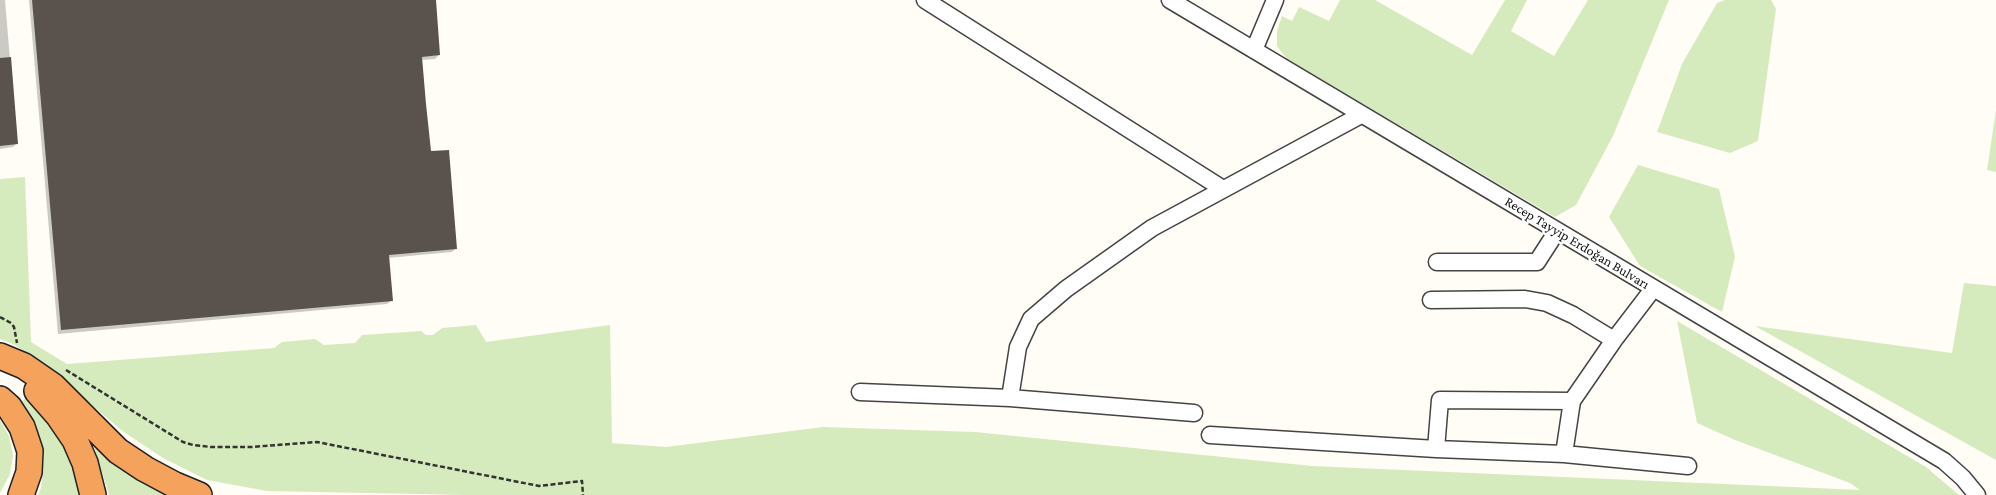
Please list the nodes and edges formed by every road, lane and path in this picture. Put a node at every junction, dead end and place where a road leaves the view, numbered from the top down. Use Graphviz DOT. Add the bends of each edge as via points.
graph roads {
  1 [pos="925,0"];
  2 [pos="1170,0"];
  3 [pos="1276,0"];
  4 [pos="1254,50"];
  5 [pos="1361,115"];
  6 [pos="1223,189"];
  7 [pos="1557,232"];
  8 [pos="1437,262"];
  9 [pos="1653,289"];
  10 [pos="1430,300"];
  11 [pos="0,317"];
  12 [pos="1614,340"];
  13 [pos="10,351"];
  14 [pos="0,363"];
  15 [pos="62,368"];
  16 [pos="860,392"];
  17 [pos="1010,398"];
  18 [pos="0,399"];
  19 [pos="1572,401"];
  20 [pos="1194,413"];
  21 [pos="1210,434"];
  22 [pos="1436,449"];
  23 [pos="1564,454"];
  24 [pos="1688,466"];
  25 [pos="21,495"];
  26 [pos="93,495"];
  27 [pos="200,495"];
  28 [pos="583,495"];
  29 [pos="1977,495"];
  1 -- 6 [label="street"];
  2 -- 4 [label="street, Recep Tayyip Erdoğan Bulvarı"];
  3 -- 4 [label="street"];
  4 -- 5 [label="street, Recep Tayyip Erdoğan Bulvarı"];
  5 -- 6 [label="street"];
  5 -- 7 [label="street, Recep Tayyip Erdoğan Bulvarı"];
  6 -- 17 [label="street" via="1152,228 1066,289 1031,319 1018,347"];
  7 -- 8 [label="street" via="1537,262"];
  7 -- 9 [label="street, Recep Tayyip Erdoğan Bulvarı" via="1575,236"];
  9 -- 12 [label="street"];
  9 -- 29 [label="street, Recep Tayyip Erdoğan Bulvarı" via="1944,461"];
  10 -- 12 [label="street" via="1525,299 1547,303"];
  11 -- 13 [label="path" via="14,327 17,342"];
  12 -- 19 [label="street"];
  13 -- 27 [label="highway" via="24,366 53,386 118,450 152,473"];
  14 -- 26 [label="highway" via="42,395 58,415 75,440"];
  15 -- 28 [label="path" via="193,445 251,447 317,442 539,486 582,482"];
  16 -- 17 [label="street"];
  17 -- 20 [label="street"];
  18 -- 25 [label="highway" via="22,427 30,451 29,472"];
  19 -- 22 [label="street" via="1440,400"];
  19 -- 23 [label="street"];
  21 -- 22 [label="street"];
  22 -- 23 [label="street"];
  23 -- 24 [label="street"];
}
